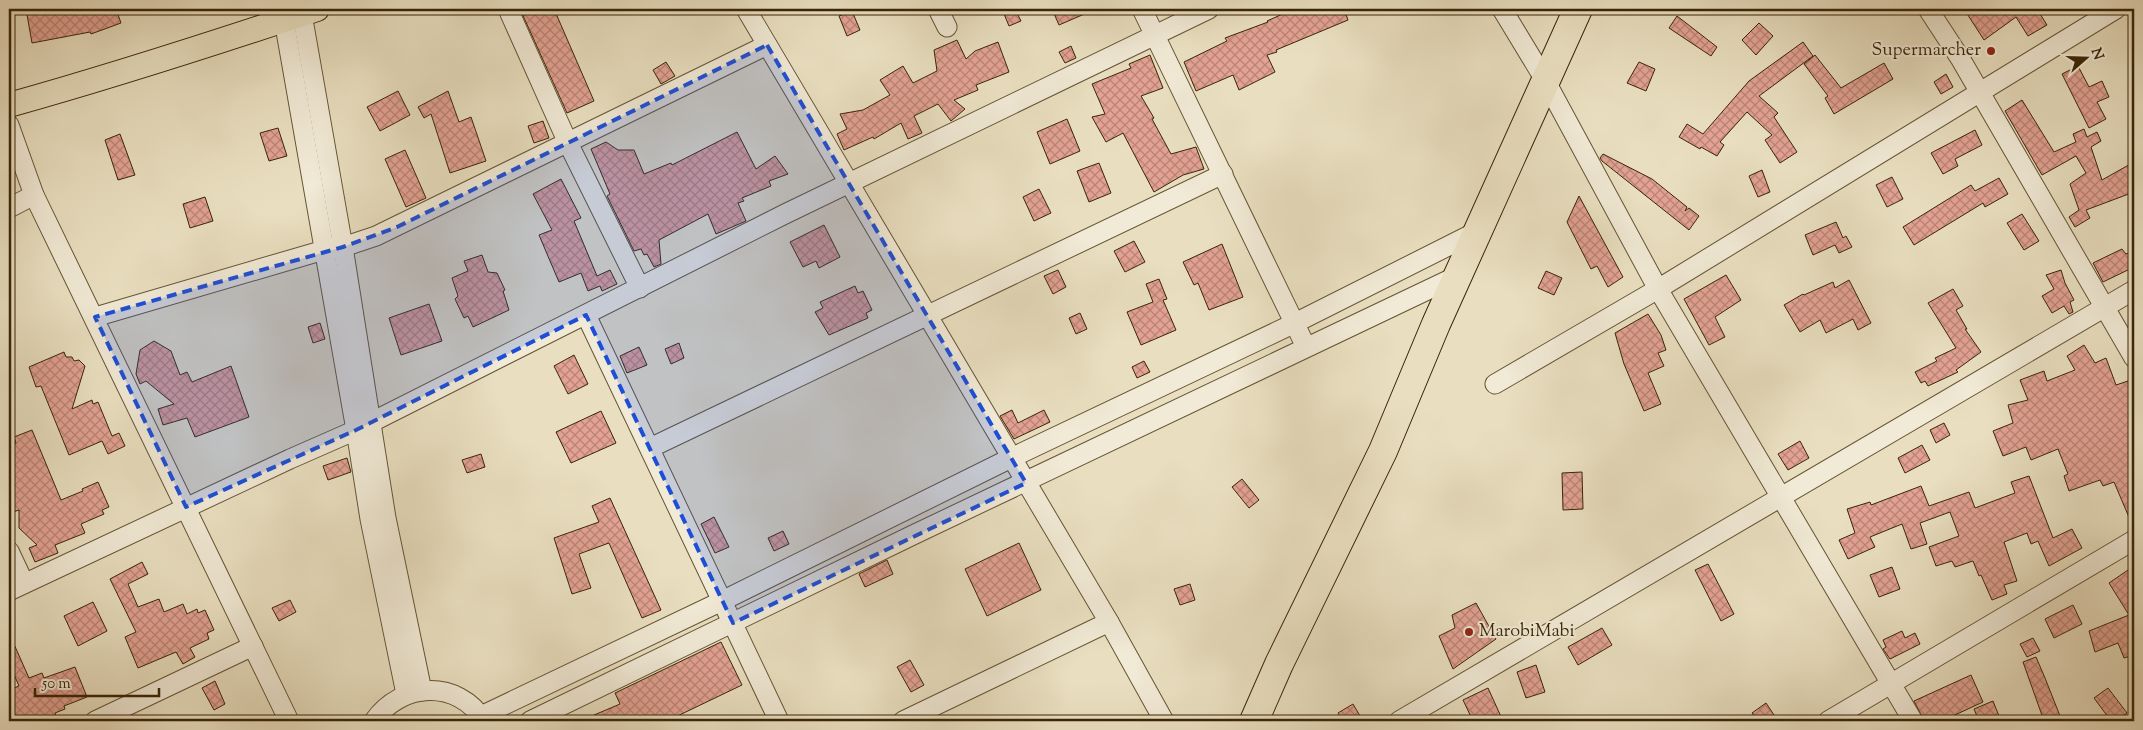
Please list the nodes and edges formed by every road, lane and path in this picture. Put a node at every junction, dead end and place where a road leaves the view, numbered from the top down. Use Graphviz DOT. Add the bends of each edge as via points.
graph roads {
  1 [pos="508,9"];
  2 [pos="746,9"];
  3 [pos="938,9"];
  4 [pos="1142,9"];
  5 [pos="1209,9"];
  6 [pos="1502,9"];
  7 [pos="1578,9"];
  8 [pos="1928,9"];
  9 [pos="2116,9"];
  10 [pos="301,14"];
  11 [pos="947,26"];
  12 [pos="1155,35"];
  13 [pos="767,45"];
  14 [pos="1545,80"];
  15 [pos="1980,91"];
  16 [pos="9,105"];
  17 [pos="9,125"];
  18 [pos="568,143"];
  19 [pos="1223,174"];
  20 [pos="849,183"];
  21 [pos="34,194"];
  22 [pos="9,208"];
  23 [pos="1478,231"];
  24 [pos="343,247"];
  25 [pos="324,250"];
  26 [pos="1459,275"];
  27 [pos="640,288"];
  28 [pos="1658,288"];
  29 [pos="2134,290"];
  30 [pos="2105,307"];
  31 [pos="927,314"];
  32 [pos="586,316"];
  33 [pos="95,317"];
  34 [pos="1295,323"];
  35 [pos="1306,347"];
  36 [pos="2134,358"];
  37 [pos="1495,384"];
  38 [pos="363,427"];
  39 [pos="650,448"];
  40 [pos="1011,458"];
  41 [pos="1026,482"];
  42 [pos="1781,498"];
  43 [pos="186,508"];
  44 [pos="2134,540"];
  45 [pos="9,551"];
  46 [pos="16,587"];
  47 [pos="722,601"];
  48 [pos="1109,622"];
  49 [pos="733,623"];
  50 [pos="253,646"];
  51 [pos="1891,684"];
  52 [pos="414,693"];
  53 [pos="482,719"];
  54 [pos="95,721"];
  55 [pos="289,721"];
  56 [pos="374,721"];
  57 [pos="530,721"];
  58 [pos="779,721"];
  59 [pos="903,721"];
  60 [pos="1164,721"];
  61 [pos="1254,721"];
  62 [pos="1399,721"];
  63 [pos="1828,721"];
  64 [pos="1913,721"];
  1 -- 18 [label="street"];
  2 -- 13 [label="street"];
  3 -- 11 [label="street"];
  4 -- 12 [label="street"];
  5 -- 12 [label="street"];
  6 -- 14 [label="street"];
  7 -- 14 [label="highway"];
  8 -- 15 [label="street"];
  9 -- 15 [label="street"];
  10 -- 16 [label="main road" via="82,85"];
  10 -- 24 [label="street"];
  10 -- 25 [label="street"];
  12 -- 19 [label="street"];
  12 -- 20 [label="street"];
  13 -- 18 [label="street"];
  13 -- 20 [label="street"];
  14 -- 23 [label="highway"];
  14 -- 28 [label="street"];
  15 -- 28 [label="street"];
  15 -- 30 [label="street"];
  17 -- 21 [label="street"];
  18 -- 24 [label="street" via="397,227"];
  18 -- 27 [label="street"];
  19 -- 31 [label="street"];
  19 -- 34 [label="street"];
  20 -- 27 [label="street"];
  20 -- 31 [label="street"];
  21 -- 22 [label="street"];
  21 -- 33 [label="street"];
  23 -- 26 [label="highway"];
  23 -- 34 [label="street"];
  24 -- 25 [label="street"];
  24 -- 38 [label="street"];
  25 -- 33 [label="street"];
  25 -- 38 [label="street"];
  26 -- 35 [label="street"];
  26 -- 61 [label="highway" via="1383,451"];
  27 -- 32 [label="street"];
  28 -- 37 [label="street"];
  28 -- 42 [label="street"];
  29 -- 30 [label="street"];
  30 -- 36 [label="street"];
  30 -- 42 [label="street"];
  31 -- 39 [label="street"];
  31 -- 40 [label="street"];
  32 -- 38 [label="street"];
  32 -- 39 [label="street"];
  33 -- 43 [label="street"];
  34 -- 35 [label="street"];
  34 -- 40 [label="street"];
  35 -- 41 [label="street"];
  38 -- 43 [label="street"];
  38 -- 52 [label="street" via="386,518"];
  39 -- 47 [label="street"];
  40 -- 41 [label="street"];
  40 -- 47 [label="street"];
  41 -- 48 [label="street"];
  41 -- 49 [label="street"];
  42 -- 51 [label="street"];
  42 -- 62 [label="street"];
  43 -- 46 [label="street"];
  43 -- 50 [label="street"];
  44 -- 51 [label="street"];
  45 -- 46 [label="street"];
  47 -- 49 [label="street"];
  47 -- 53 [label="street"];
  48 -- 59 [label="street"];
  48 -- 60 [label="street"];
  49 -- 57 [label="street"];
  49 -- 58 [label="street"];
  50 -- 54 [label="street"];
  50 -- 55 [label="street"];
  51 -- 63 [label="street"];
  51 -- 64 [label="street"];
  52 -- 53 [label="street" via="438,691 454,696 469,704"];
  52 -- 56 [label="street" via="388,704"];
}
